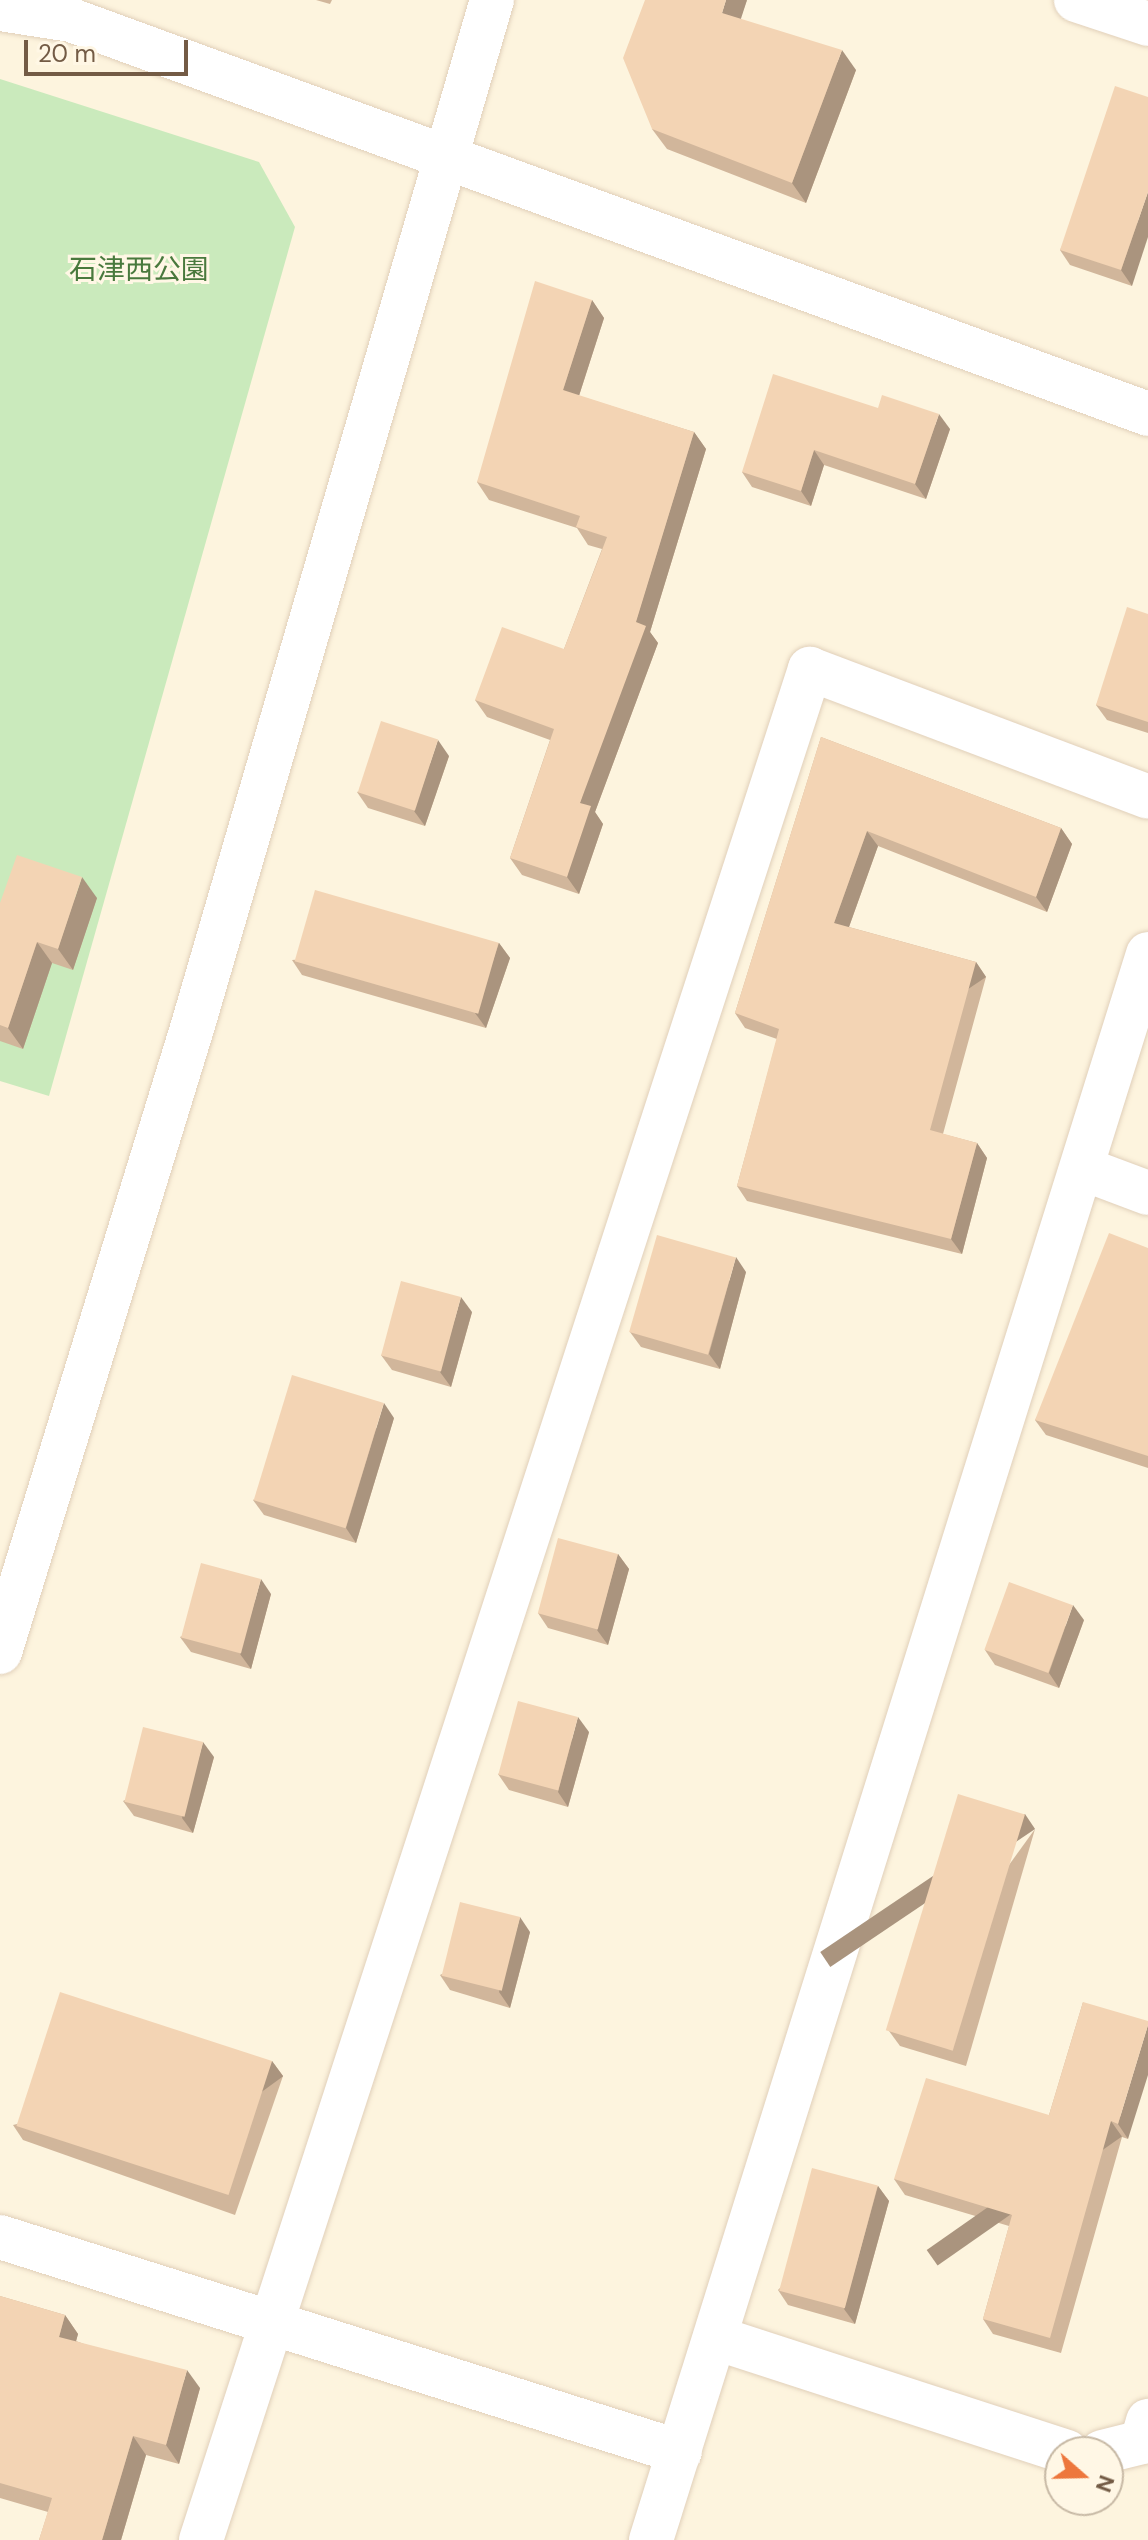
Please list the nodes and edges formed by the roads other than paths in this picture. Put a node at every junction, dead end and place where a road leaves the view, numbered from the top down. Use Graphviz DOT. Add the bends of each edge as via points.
graph roads {
  1 [pos="492,0"];
  2 [pos="1076,0"];
  3 [pos="0,9"];
  4 [pos="1148,24"];
  5 [pos="444,160"];
  6 [pos="1148,414"];
  7 [pos="1148,797"];
  8 [pos="1148,954"];
  9 [pos="1084,1169"];
  10 [pos="1148,1193"];
  11 [pos="0,1652"];
  12 [pos="0,2237"];
  13 [pos="271,2321"];
  14 [pos="716,2338"];
  15 [pos="1148,2421"];
  16 [pos="1044,2445"];
  17 [pos="1124,2446"];
  18 [pos="680,2452"];
  19 [pos="201,2540"];
  20 [pos="651,2540"];
  1 -- 5 [label="street"];
  2 -- 4 [label="street"];
  3 -- 5 [label="street" via="71,20"];
  5 -- 6 [label="street"];
  5 -- 11 [label="street" via="193,1025"];
  7 -- 13 [label="street" via="810,669"];
  8 -- 9 [label="street"];
  9 -- 10 [label="street"];
  9 -- 14 [label="street"];
  12 -- 13 [label="street"];
  13 -- 18 [label="street"];
  13 -- 19 [label="street"];
  14 -- 16 [label="street"];
  14 -- 18 [label="street"];
  15 -- 17 [label="street" via="1142,2442"];
  18 -- 20 [label="street"];
}
